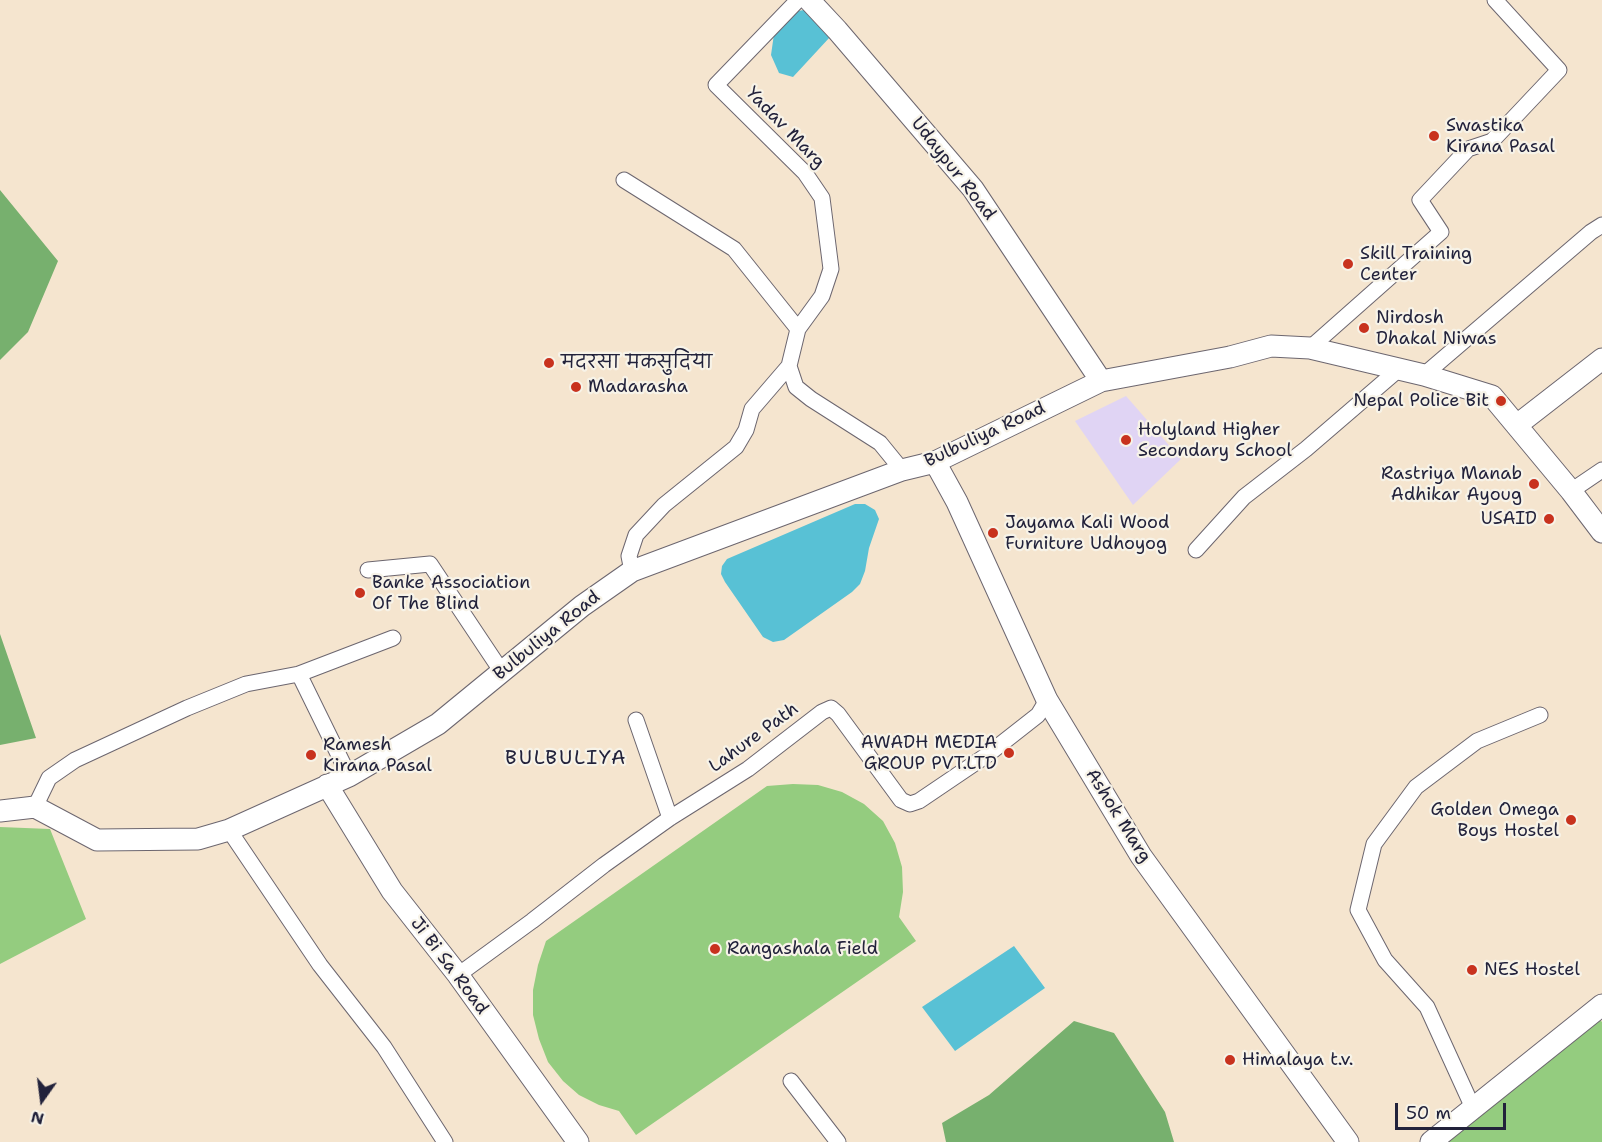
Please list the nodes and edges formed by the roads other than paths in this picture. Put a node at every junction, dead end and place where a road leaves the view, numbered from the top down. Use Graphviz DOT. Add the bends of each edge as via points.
graph roads {
  1 [pos="798,0"];
  2 [pos="808,0"];
  3 [pos="1495,0"];
  4 [pos="624,180"];
  5 [pos="1602,225"];
  6 [pos="798,329"];
  7 [pos="1310,348"];
  8 [pos="1602,358"];
  9 [pos="789,366"];
  10 [pos="1399,369"];
  11 [pos="1424,375"];
  12 [pos="1101,381"];
  13 [pos="1517,425"];
  14 [pos="935,462"];
  15 [pos="902,470"];
  16 [pos="1602,470"];
  17 [pos="1571,491"];
  18 [pos="1602,532"];
  19 [pos="1196,550"];
  20 [pos="368,570"];
  21 [pos="632,572"];
  22 [pos="393,638"];
  23 [pos="502,672"];
  24 [pos="298,674"];
  25 [pos="1047,700"];
  26 [pos="1539,715"];
  27 [pos="636,720"];
  28 [pos="349,776"];
  29 [pos="327,785"];
  30 [pos="35,807"];
  31 [pos="0,811"];
  32 [pos="670,818"];
  33 [pos="229,830"];
  34 [pos="458,975"];
  35 [pos="1602,1005"];
  36 [pos="791,1082"];
  37 [pos="1473,1108"];
  38 [pos="445,1142"];
  39 [pos="578,1142"];
  40 [pos="838,1142"];
  41 [pos="1348,1142"];
  42 [pos="1431,1142"];
  1 -- 6 [label="street, Yadav Marg" via="716,85 805,173 822,198 831,269 822,296"];
  2 -- 12 [label="street, Udaypur Road" via="973,189"];
  3 -- 7 [label="street" via="1559,70 1492,141 1468,149 1420,200 1442,232"];
  4 -- 6 [label="street" via="735,249"];
  5 -- 11 [label="street"];
  6 -- 9 [label="street, Yadav Marg"];
  7 -- 10 [label="street, Bulbuliya Road"];
  7 -- 12 [label="street, Bulbuliya Road" via="1271,346"];
  8 -- 13 [label="street"];
  9 -- 15 [label="street" via="795,387 880,443"];
  9 -- 21 [label="street" via="752,409 736,447 664,505 636,535 628,556"];
  10 -- 11 [label="street, Bulbuliya Road"];
  10 -- 19 [label="street" via="1244,497"];
  11 -- 13 [label="street, Bulbuliya Road" via="1492,396"];
  12 -- 14 [label="street, Bulbuliya Road"];
  13 -- 17 [label="street, Bulbuliya Road"];
  14 -- 15 [label="street, Bulbuliya Road"];
  14 -- 25 [label="street, Ashok Marg"];
  15 -- 21 [label="street, Bulbuliya Road"];
  16 -- 17 [label="street"];
  17 -- 18 [label="street, Bulbuliya Road"];
  20 -- 23 [label="street" via="430,564"];
  21 -- 23 [label="street, Bulbuliya Road" via="582,606"];
  22 -- 24 [label="street"];
  23 -- 28 [label="street, Bulbuliya Road" via="438,724"];
  24 -- 28 [label="street"];
  24 -- 30 [label="street" via="246,684 75,760 50,778"];
  25 -- 32 [label="street, Lahure Path" via="1038,715 987,755 910,804 901,800 831,708 748,769"];
  25 -- 41 [label="street, Ashok Marg" via="1141,856"];
  26 -- 37 [label="street" via="1477,741 1416,787 1374,844 1358,910 1384,960 1427,1007"];
  27 -- 32 [label="street"];
  28 -- 29 [label="street, Bulbuliya Road"];
  29 -- 33 [label="street, Bulbuliya Road"];
  29 -- 34 [label="street, Ji Bi Sa Road" via="392,891"];
  30 -- 31 [label="street"];
  30 -- 33 [label="street, Bulbuliya Road" via="97,840 198,839"];
  32 -- 34 [label="street, Lahure Path"];
  33 -- 38 [label="street" via="320,965 384,1047"];
  34 -- 39 [label="street, Ji Bi Sa Road"];
  35 -- 37 [label="street"];
  36 -- 40 [label="street"];
  37 -- 42 [label="street"];
}
